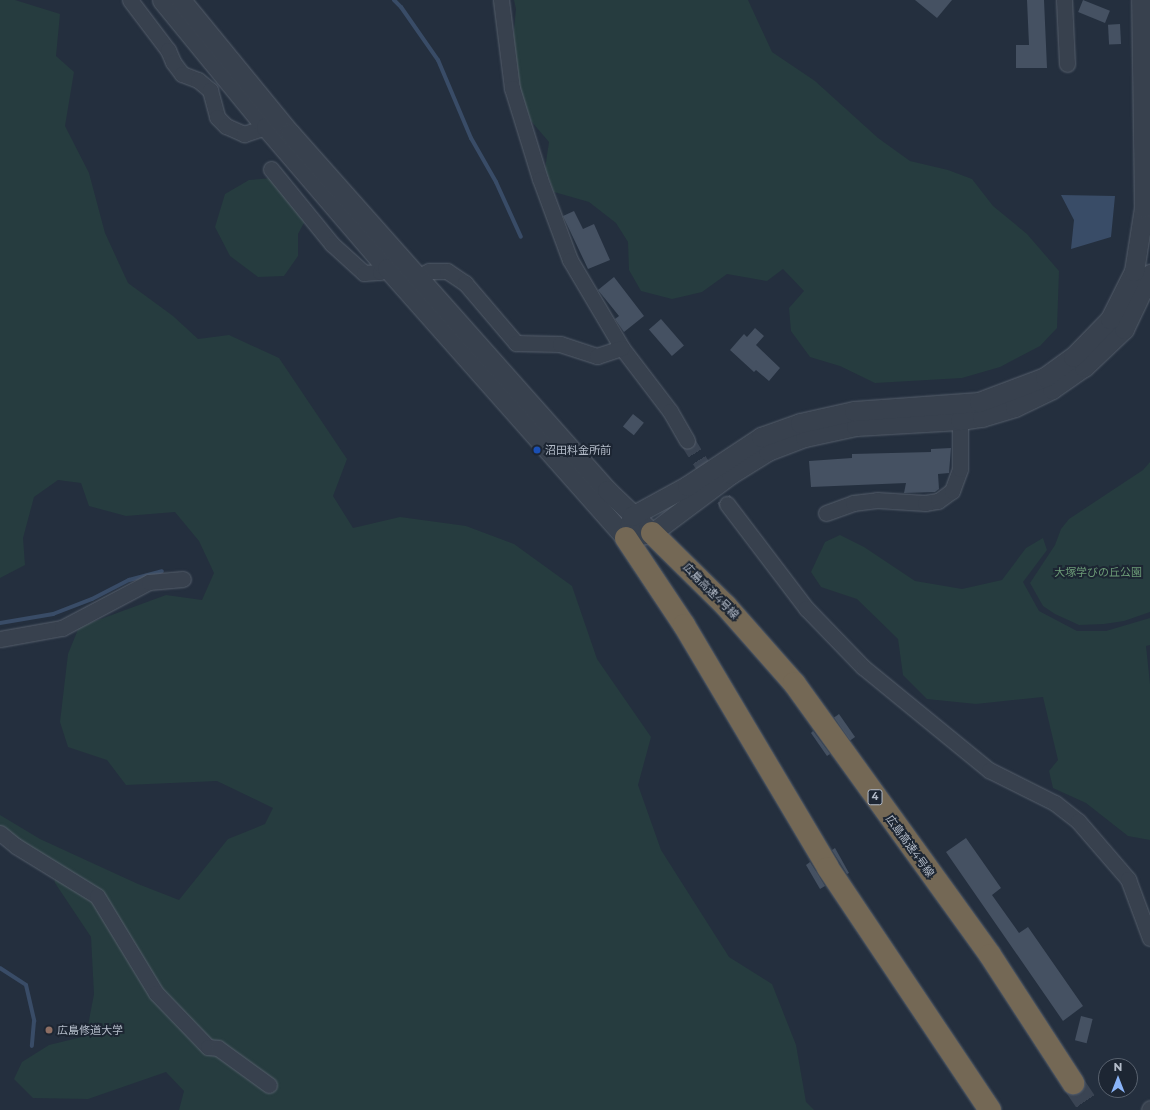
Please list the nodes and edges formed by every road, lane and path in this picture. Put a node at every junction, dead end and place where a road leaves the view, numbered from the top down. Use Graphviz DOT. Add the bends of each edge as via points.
graph roads {
  1 [pos="130,0"];
  2 [pos="162,0"];
  3 [pos="181,0"];
  4 [pos="501,0"];
  5 [pos="1064,0"];
  6 [pos="1141,0"];
  7 [pos="1067,64"];
  8 [pos="266,127"];
  9 [pos="271,169"];
  10 [pos="387,268"];
  11 [pos="1150,274"];
  12 [pos="418,276"];
  13 [pos="622,348"];
  14 [pos="960,420"];
  15 [pos="687,440"];
  16 [pos="727,504"];
  17 [pos="826,513"];
  18 [pos="632,516"];
  19 [pos="652,532"];
  20 [pos="626,538"];
  21 [pos="183,579"];
  22 [pos="0,639"];
  23 [pos="0,833"];
  24 [pos="1150,938"];
  25 [pos="1073,1083"];
  26 [pos="269,1085"];
  27 [pos="990,1110"];
  1 -- 8 [label="street" via="168,50 182,74 198,80 210,90 217,117 226,126 244,134"];
  2 -- 8 [label="street"];
  3 -- 12 [label="street" via="290,133"];
  4 -- 13 [label="street" via="512,88 540,179 570,260"];
  5 -- 7 [label="street"];
  6 -- 18 [label="street" via="1144,208 1134,271 1110,319 1073,357 1045,377 980,402 854,412 800,423 761,436 686,486"];
  8 -- 10 [label="street"];
  9 -- 10 [label="street" via="332,244 364,273 380,272"];
  10 -- 20 [label="street"];
  11 -- 14 [label="street" via="1124,329 1084,368 1052,390 1015,407"];
  12 -- 13 [label="street" via="428,270 446,271 465,283 516,343 560,344 597,356"];
  12 -- 18 [label="street"];
  13 -- 15 [label="street" via="670,411"];
  14 -- 17 [label="street" via="960,469 952,491 938,501 871,501 853,503"];
  14 -- 19 [label="street" via="856,426 805,437 762,455"];
  16 -- 24 [label="street" via="806,608 863,667 989,770 1055,803 1078,821 1128,879"];
  18 -- 19 [label="street"];
  18 -- 20 [label="street"];
  19 -- 20 [label="street"];
  19 -- 25 [label="highway, 広島高速4号線 / 4" via="732,612 794,683 990,955"];
  20 -- 27 [label="highway" via="684,626 828,868"];
  21 -- 22 [label="street" via="149,582 62,628"];
  23 -- 26 [label="street" via="16,846 97,896 156,993 208,1047 218,1048"];
}
